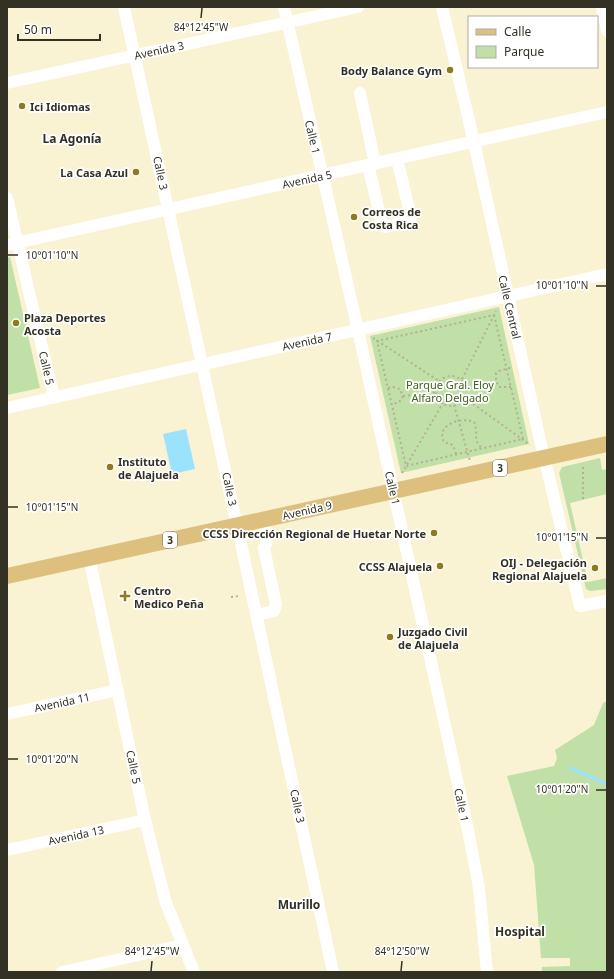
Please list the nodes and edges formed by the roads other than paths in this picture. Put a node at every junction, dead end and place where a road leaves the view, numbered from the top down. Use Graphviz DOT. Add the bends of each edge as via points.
graph roads {
  1 [pos="124,7"];
  2 [pos="284,7"];
  3 [pos="358,7"];
  4 [pos="442,7"];
  5 [pos="602,7"];
  6 [pos="287,22"];
  7 [pos="607,31"];
  8 [pos="135,55"];
  9 [pos="7,83"];
  10 [pos="360,93"];
  11 [pos="607,112"];
  12 [pos="474,142"];
  13 [pos="398,164"];
  14 [pos="371,168"];
  15 [pos="323,176"];
  16 [pos="7,198"];
  17 [pos="168,209"];
  18 [pos="12,244"];
  19 [pos="607,274"];
  20 [pos="508,296"];
  21 [pos="358,330"];
  22 [pos="202,364"];
  23 [pos="54,398"];
  24 [pos="7,408"];
  25 [pos="607,444"];
  26 [pos="545,458"];
  27 [pos="396,484"];
  28 [pos="263,520"];
  29 [pos="238,526"];
  30 [pos="89,557"];
  31 [pos="7,576"];
  32 [pos="607,601"];
  33 [pos="257,615"];
  34 [pos="118,690"];
  35 [pos="7,714"];
  36 [pos="145,820"];
  37 [pos="7,850"];
  38 [pos="183,945"];
  39 [pos="62,972"];
  40 [pos="194,972"];
  41 [pos="333,972"];
  42 [pos="487,972"];
  1 -- 8 [label="street, Calle 3"];
  2 -- 6 [label="street, Calle 1"];
  3 -- 6 [label="street, Avenida 3"];
  4 -- 12 [label="street, Calle Central"];
  5 -- 7 [label="street"];
  6 -- 8 [label="street, Avenida 3"];
  6 -- 15 [label="street, Calle 1"];
  8 -- 9 [label="street, Avenida 3"];
  8 -- 17 [label="street, Calle 3"];
  10 -- 14 [label="street"];
  11 -- 12 [label="street, Avenida 5"];
  12 -- 13 [label="street, Avenida 5"];
  12 -- 20 [label="street, Calle Central"];
  13 -- 14 [label="street, Avenida 5"];
  13 -- 14 [label="street" via="411,220 387,226 382,224"];
  14 -- 15 [label="street, Avenida 5"];
  15 -- 17 [label="street, Avenida 5"];
  15 -- 21 [label="street, Calle 1"];
  16 -- 18 [label="street, Calle 5"];
  17 -- 18 [label="street, Avenida 5"];
  17 -- 22 [label="street, Calle 3"];
  18 -- 23 [label="street, Calle 5"];
  19 -- 20 [label="street, Avenida 7"];
  20 -- 21 [label="street, Avenida 7"];
  20 -- 26 [label="street, Calle Central"];
  21 -- 22 [label="street, Avenida 7"];
  21 -- 27 [label="street, Calle 1"];
  22 -- 23 [label="street, Avenida 7"];
  22 -- 29 [label="street, Calle 3"];
  23 -- 24 [label="street, Avenida 7"];
  25 -- 26 [label="main road, Avenida 9 / 3"];
  26 -- 27 [label="main road, Avenida 9 / 3"];
  26 -- 32 [label="street, Calle Central" via="580,606"];
  27 -- 28 [label="main road, Avenida 9 / 3"];
  27 -- 42 [label="street, Calle 1" via="476,870"];
  28 -- 29 [label="main road, Avenida 9 / 3"];
  28 -- 33 [label="street" via="267,542 264,548 276,606 274,611"];
  29 -- 30 [label="main road, Avenida 9 / 3"];
  29 -- 33 [label="street, Calle 3"];
  30 -- 31 [label="main road, Avenida 9 / 3"];
  30 -- 34 [label="street, Calle 5"];
  33 -- 41 [label="street, Calle 3"];
  34 -- 35 [label="street, Avenida 11"];
  34 -- 36 [label="street, Calle 5"];
  36 -- 37 [label="street, Avenida 13"];
  36 -- 38 [label="street, Calle 5" via="166,903"];
  38 -- 39 [label="street"];
  38 -- 40 [label="street, Calle 5"];
}
